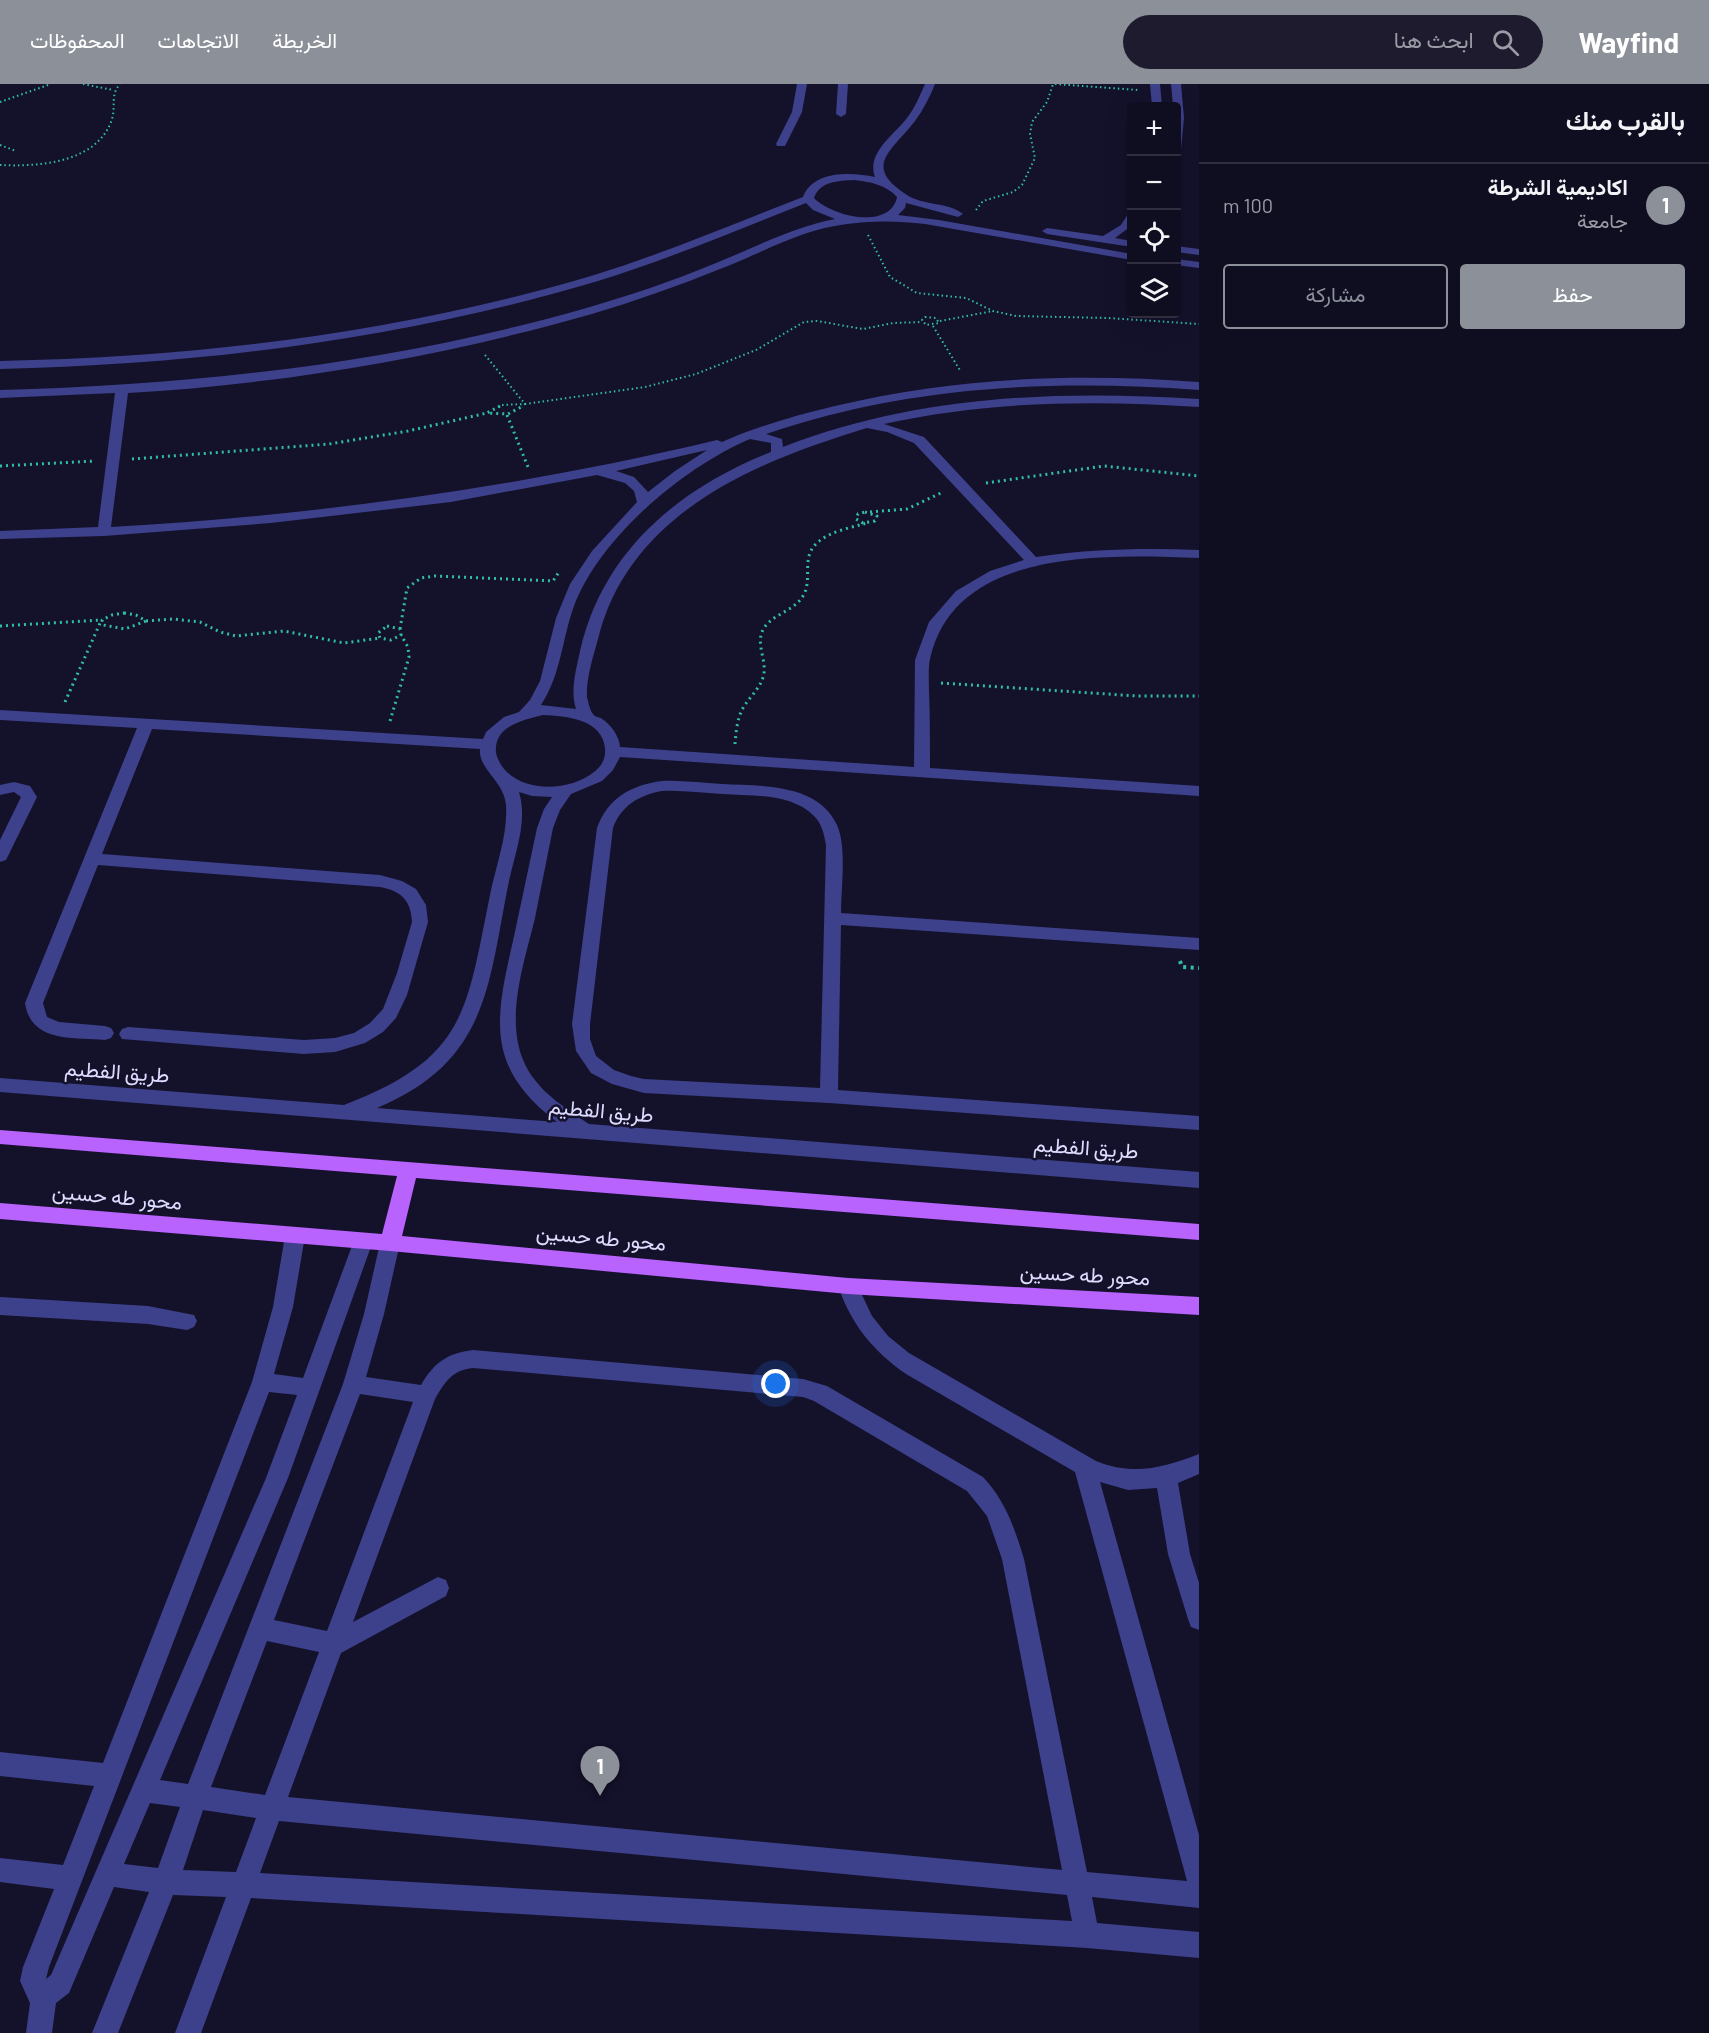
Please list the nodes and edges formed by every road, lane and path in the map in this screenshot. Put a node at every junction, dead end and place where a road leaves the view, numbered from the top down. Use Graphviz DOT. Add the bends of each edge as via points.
graph roads {
  1 [pos="51,84"];
  2 [pos="83,84"];
  3 [pos="120,84"];
  4 [pos="802,84"];
  5 [pos="843,84"];
  6 [pos="930,84"];
  7 [pos="1054,84"];
  8 [pos="1176,84"];
  9 [pos="1156,88"];
  10 [pos="113,90"];
  11 [pos="0,101"];
  12 [pos="1178,102"];
  13 [pos="841,114"];
  14 [pos="781,144"];
  15 [pos="0,145"];
  16 [pos="6,149"];
  17 [pos="0,151"];
  18 [pos="16,151"];
  19 [pos="0,165"];
  20 [pos="883,183"];
  21 [pos="902,197"];
  22 [pos="808,199"];
  23 [pos="880,218"];
  24 [pos="983,219"];
  25 [pos="856,220"];
  26 [pos="1127,223"];
  27 [pos="1105,240"];
  28 [pos="1127,243"];
  29 [pos="1181,250"];
  30 [pos="1199,252"];
  31 [pos="1127,256"];
  32 [pos="1181,263"];
  33 [pos="1199,265"];
  34 [pos="993,311"];
  35 [pos="939,321"];
  36 [pos="922,322"];
  37 [pos="1199,324"];
  38 [pos="933,326"];
  39 [pos="355,335"];
  40 [pos="474,341"];
  41 [pos="294,344"];
  42 [pos="366,362"];
  43 [pos="0,365"];
  44 [pos="298,371"];
  45 [pos="1196,385"];
  46 [pos="969,386"];
  47 [pos="122,389"];
  48 [pos="0,394"];
  49 [pos="525,404"];
  50 [pos="1199,404"];
  51 [pos="928,410"];
  52 [pos="487,413"];
  53 [pos="507,415"];
  54 [pos="789,422"];
  55 [pos="865,423"];
  56 [pos="748,436"];
  57 [pos="815,438"];
  58 [pos="919,440"];
  59 [pos="777,453"];
  60 [pos="115,460"];
  61 [pos="0,466"];
  62 [pos="591,471"];
  63 [pos="1199,476"];
  64 [pos="534,484"];
  65 [pos="964,489"];
  66 [pos="644,505"];
  67 [pos="870,512"];
  68 [pos="867,524"];
  69 [pos="104,532"];
  70 [pos="0,535"];
  71 [pos="1199,554"];
  72 [pos="1033,562"];
  73 [pos="565,564"];
  74 [pos="102,620"];
  75 [pos="146,621"];
  76 [pos="0,626"];
  77 [pos="400,629"];
  78 [pos="400,635"];
  79 [pos="380,638"];
  80 [pos="922,682"];
  81 [pos="1199,696"];
  82 [pos="526,713"];
  83 [pos="0,716"];
  84 [pos="586,717"];
  85 [pos="58,719"];
  86 [pos="146,724"];
  87 [pos="385,739"];
  88 [pos="487,744"];
  89 [pos="613,752"];
  90 [pos="733,759"];
  91 [pos="922,772"];
  92 [pos="506,782"];
  93 [pos="0,790"];
  94 [pos="565,791"];
  95 [pos="1199,791"];
  96 [pos="0,856"];
  97 [pos="92,860"];
  98 [pos="833,918"];
  99 [pos="1199,944"];
  100 [pos="105,1033"];
  101 [pos="129,1034"];
  102 [pos="0,1085"];
  103 [pos="829,1096"];
  104 [pos="343,1112"];
  105 [pos="1199,1123"];
  106 [pos="585,1132"];
  107 [pos="0,1137"];
  108 [pos="408,1170"];
  109 [pos="1199,1180"];
  110 [pos="0,1211"];
  111 [pos="1199,1232"];
  112 [pos="295,1236"];
  113 [pos="363,1241"];
  114 [pos="390,1243"];
  115 [pos="849,1286"];
  116 [pos="0,1306"];
  117 [pos="1199,1306"];
  118 [pos="187,1321"];
  119 [pos="262,1382"];
  120 [pos="353,1384"];
  121 [pos="311,1388"];
  122 [pos="426,1395"];
  123 [pos="1199,1464"];
  124 [pos="1085,1469"];
  125 [pos="1166,1478"];
  126 [pos="438,1588"];
  127 [pos="1199,1619"];
  128 [pos="260,1628"];
  129 [pos="335,1644"];
  130 [pos="0,1764"];
  131 [pos="111,1776"];
  132 [pos="143,1790"];
  133 [pos="195,1798"];
  134 [pos="273,1808"];
  135 [pos="0,1870"];
  136 [pos="108,1874"];
  137 [pos="71,1878"];
  138 [pos="1199,1879"];
  139 [pos="166,1882"];
  140 [pos="1077,1883"];
  141 [pos="244,1885"];
  142 [pos="1199,1894"];
  143 [pos="1087,1935"];
  144 [pos="1199,1945"];
  145 [pos="43,1995"];
  146 [pos="39,2033"];
  147 [pos="105,2033"];
  148 [pos="188,2033"];
  1 -- 11 [label="path"];
  2 -- 10 [label="path"];
  3 -- 10 [label="path"];
  4 -- 14 [label="street" via="799,107"];
  5 -- 13 [label="street"];
  6 -- 20 [label="street" via="911,120 879,158 878,172"];
  7 -- 9 [label="path"];
  7 -- 24 [label="path" via="1032,122 1035,158 1022,185 983,201"];
  8 -- 12 [label="street"];
  10 -- 19 [label="path" via="111,123 90,147 61,161"];
  15 -- 16 [label="path"];
  16 -- 17 [label="path"];
  16 -- 18 [label="path"];
  20 -- 21 [label="street"];
  20 -- 22 [label="street" via="854,177 826,181 815,186"];
  21 -- 23 [label="street" via="901,207"];
  21 -- 24 [label="street"];
  22 -- 25 [label="street" via="821,212"];
  22 -- 39 [label="street" via="597,278 479,309"];
  23 -- 25 [label="street"];
  23 -- 31 [label="street" via="942,222"];
  24 -- 27 [label="street"];
  25 -- 34 [label="path" via="886,272 897,283 923,294 966,298"];
  25 -- 40 [label="street" via="800,231 635,296"];
  26 -- 27 [label="street"];
  27 -- 28 [label="street"];
  29 -- 30 [label="street"];
  32 -- 33 [label="street"];
  34 -- 35 [label="path"];
  34 -- 37 [label="path" via="1026,317"];
  35 -- 36 [label="path" via="929,317"];
  35 -- 38 [label="path"];
  36 -- 38 [label="path"];
  36 -- 49 [label="path" via="863,329 804,322 756,350 696,374 645,387"];
  38 -- 46 [label="path"];
  39 -- 41 [label="street"];
  39 -- 42 [label="street" via="347,339 344,351"];
  40 -- 42 [label="street"];
  40 -- 49 [label="path"];
  41 -- 43 [label="street" via="163,359"];
  41 -- 44 [label="street" via="311,356 306,367"];
  42 -- 44 [label="street"];
  44 -- 47 [label="street"];
  45 -- 46 [label="street" via="1067,380"];
  46 -- 54 [label="street" via="880,399"];
  47 -- 48 [label="street"];
  47 -- 60 [label="street"];
  49 -- 52 [label="path" via="502,405"];
  49 -- 53 [label="path"];
  50 -- 51 [label="street" via="1044,398"];
  51 -- 55 [label="street"];
  51 -- 58 [label="street" via="919,427"];
  52 -- 53 [label="path"];
  52 -- 60 [label="path" via="329,444"];
  53 -- 64 [label="path"];
  54 -- 56 [label="street"];
  54 -- 57 [label="street" via="788,429 793,434"];
  55 -- 57 [label="street"];
  55 -- 58 [label="street"];
  56 -- 59 [label="street" via="771,438 777,442"];
  56 -- 62 [label="street"];
  56 -- 66 [label="street" via="703,459 657,491"];
  57 -- 59 [label="street"];
  58 -- 65 [label="street"];
  59 -- 84 [label="street" via="693,497 656,528 626,562 593,627 580,689"];
  60 -- 61 [label="path"];
  60 -- 69 [label="street"];
  62 -- 64 [label="street"];
  62 -- 66 [label="street" via="632,481 640,488"];
  63 -- 65 [label="path" via="1104,466"];
  64 -- 69 [label="street" via="303,516"];
  65 -- 67 [label="path" via="939,493 907,509"];
  65 -- 72 [label="street"];
  66 -- 82 [label="street" via="580,578 562,618 541,696"];
  67 -- 68 [label="path" via="877,519"];
  67 -- 68 [label="path" via="856,516"];
  68 -- 90 [label="path" via="837,532 816,544 806,564 803,596 763,630 759,646 764,673 756,692 741,710"];
  69 -- 70 [label="street"];
  71 -- 72 [label="street" via="1132,552"];
  72 -- 80 [label="street" via="979,582 950,603 924,645"];
  73 -- 77 [label="path" via="553,581 435,576 419,579 403,597"];
  74 -- 75 [label="path" via="125,612 135,613"];
  74 -- 75 [label="path" via="103,625 123,629"];
  74 -- 76 [label="path"];
  74 -- 85 [label="path"];
  75 -- 79 [label="path" via="200,622 236,636 284,631 332,642"];
  77 -- 78 [label="path"];
  77 -- 79 [label="path" via="383,628 378,633"];
  78 -- 79 [label="path" via="392,640"];
  78 -- 87 [label="path" via="407,643 409,661"];
  80 -- 81 [label="path" via="1137,696"];
  80 -- 91 [label="street"];
  82 -- 84 [label="street" via="557,710"];
  82 -- 88 [label="street" via="505,722"];
  83 -- 85 [label="street"];
  84 -- 89 [label="street" via="606,732"];
  85 -- 86 [label="street"];
  86 -- 87 [label="street"];
  86 -- 97 [label="street"];
  87 -- 88 [label="street"];
  88 -- 92 [label="street" via="489,764"];
  89 -- 90 [label="street"];
  89 -- 94 [label="street" via="604,772"];
  90 -- 91 [label="street"];
  91 -- 95 [label="street"];
  92 -- 94 [label="street" via="534,791"];
  92 -- 104 [label="street" via="513,799 513,825 468,1019 458,1039 423,1075 401,1090"];
  93 -- 96 [label="street" via="24,790 29,797"];
  94 -- 106 [label="street" via="545,828 507,1025 522,1076 548,1106"];
  97 -- 100 [label="street" via="33,1010 40,1022 48,1026"];
  97 -- 101 [label="street" via="380,881 408,890 421,910 397,1001 388,1018 352,1042 328,1048"];
  98 -- 99 [label="street"];
  98 -- 103 [label="street"];
  98 -- 103 [label="street" via="833,831 812,805 774,792 675,786 628,797 609,816 605,828 580,1039 591,1063 619,1081 644,1086"];
  102 -- 104 [label="street, طريق الفطيم"];
  103 -- 105 [label="street"];
  104 -- 106 [label="street, طريق الفطيم"];
  106 -- 109 [label="street, طريق الفطيم"];
  107 -- 108 [label="main road"];
  108 -- 111 [label="main road"];
  108 -- 114 [label="main road"];
  110 -- 112 [label="main road, محور طه حسين"];
  112 -- 113 [label="main road, محور طه حسين"];
  112 -- 119 [label="street" via="283,1307"];
  113 -- 114 [label="main road, محور طه حسين"];
  113 -- 121 [label="street"];
  114 -- 115 [label="main road, محور طه حسين"];
  114 -- 120 [label="street"];
  115 -- 117 [label="main road, محور طه حسين"];
  115 -- 124 [label="street" via="854,1305 868,1329 888,1351"];
  116 -- 118 [label="street"];
  119 -- 121 [label="street"];
  119 -- 131 [label="street"];
  120 -- 122 [label="street"];
  120 -- 128 [label="street"];
  121 -- 132 [label="street" via="277,1478"];
  122 -- 129 [label="street"];
  122 -- 140 [label="street" via="442,1368 457,1360 473,1359 803,1388 820,1393 975,1484 998,1512 1013,1558"];
  123 -- 125 [label="street"];
  124 -- 125 [label="street" via="1134,1481"];
  124 -- 138 [label="street"];
  125 -- 127 [label="street" via="1179,1554"];
  126 -- 129 [label="street"];
  128 -- 129 [label="street"];
  128 -- 133 [label="street"];
  129 -- 134 [label="street"];
  130 -- 131 [label="street"];
  131 -- 137 [label="street"];
  132 -- 133 [label="street"];
  132 -- 136 [label="street"];
  133 -- 134 [label="street"];
  133 -- 139 [label="street"];
  134 -- 140 [label="street"];
  134 -- 141 [label="street"];
  135 -- 137 [label="street"];
  136 -- 139 [label="street"];
  136 -- 145 [label="street" via="60,1984"];
  137 -- 145 [label="street" via="33,1974 34,1987"];
  139 -- 141 [label="street"];
  139 -- 147 [label="street"];
  140 -- 142 [label="street"];
  140 -- 143 [label="street"];
  141 -- 143 [label="street"];
  141 -- 148 [label="street"];
  143 -- 144 [label="street"];
  145 -- 146 [label="street"];
}
